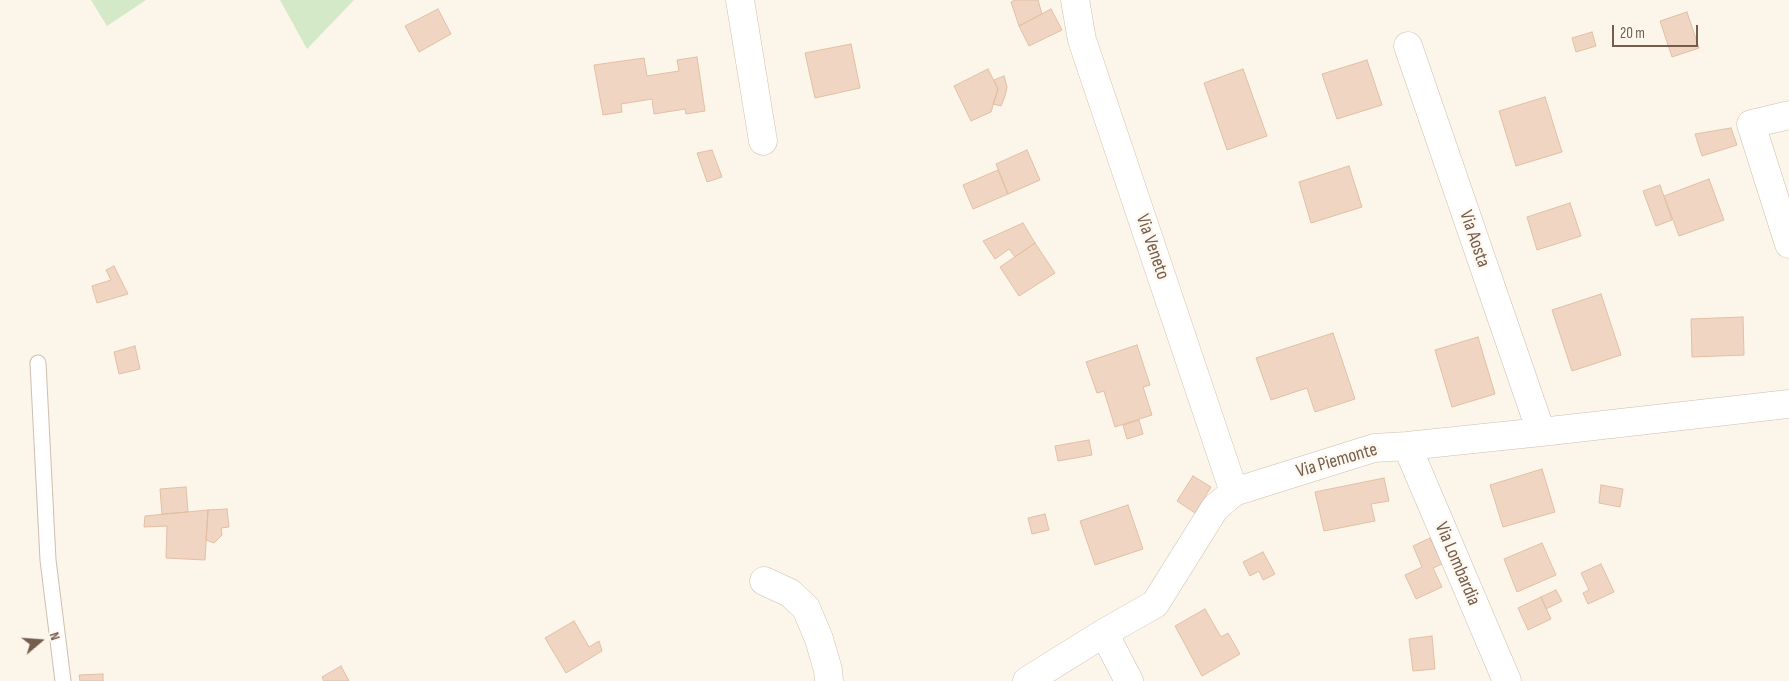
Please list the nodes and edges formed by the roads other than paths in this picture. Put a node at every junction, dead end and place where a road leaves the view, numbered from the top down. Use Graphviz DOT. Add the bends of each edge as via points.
graph roads {
  1 [pos="740,0"];
  2 [pos="1075,0"];
  3 [pos="1408,46"];
  4 [pos="1789,115"];
  5 [pos="764,141"];
  6 [pos="1789,244"];
  7 [pos="38,363"];
  8 [pos="1789,404"];
  9 [pos="1541,432"];
  10 [pos="1407,446"];
  11 [pos="1234,492"];
  12 [pos="764,581"];
  13 [pos="1104,633"];
  14 [pos="62,681"];
  15 [pos="829,681"];
  16 [pos="1027,681"];
  17 [pos="1129,681"];
  18 [pos="1508,681"];
  1 -- 5 [label="street"];
  2 -- 11 [label="street, Via Veneto" via="1082,40"];
  3 -- 9 [label="street, Via Aosta"];
  4 -- 6 [label="street" via="1751,124"];
  7 -- 14 [label="lane" via="48,560"];
  8 -- 9 [label="street, Via Piemonte"];
  9 -- 10 [label="street, Via Piemonte"];
  10 -- 11 [label="street, Via Piemonte" via="1374,448"];
  10 -- 18 [label="street, Via Lombardia"];
  11 -- 13 [label="street, Via Piemonte" via="1216,508 1155,604"];
  12 -- 15 [label="street" via="790,593 806,608 819,639"];
  13 -- 16 [label="street, Via Piemonte"];
  13 -- 17 [label="street"];
}
